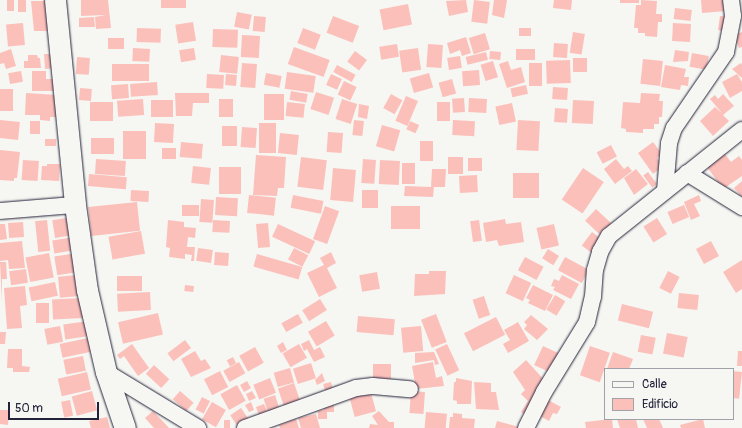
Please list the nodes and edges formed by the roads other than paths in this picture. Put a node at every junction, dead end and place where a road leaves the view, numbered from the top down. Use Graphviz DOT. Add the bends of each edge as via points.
graph roads {
  1 [pos="55,0"];
  2 [pos="731,0"];
  3 [pos="742,130"];
  4 [pos="687,173"];
  5 [pos="665,191"];
  6 [pos="75,205"];
  7 [pos="742,207"];
  8 [pos="0,211"];
  9 [pos="106,372"];
  10 [pos="410,389"];
  11 [pos="125,428"];
  12 [pos="198,428"];
  13 [pos="245,428"];
  14 [pos="526,428"];
  1 -- 6 [label="main road"];
  2 -- 5 [label="street" via="733,16 726,52 674,128 669,143"];
  3 -- 4 [label="street"];
  4 -- 5 [label="street"];
  4 -- 7 [label="street"];
  5 -- 14 [label="street" via="609,236 600,252 595,270 593,297 587,322 544,392"];
  6 -- 8 [label="street"];
  6 -- 9 [label="main road" via="88,290"];
  9 -- 11 [label="main road"];
  9 -- 12 [label="street"];
  10 -- 13 [label="street" via="372,386 356,388"];
}
